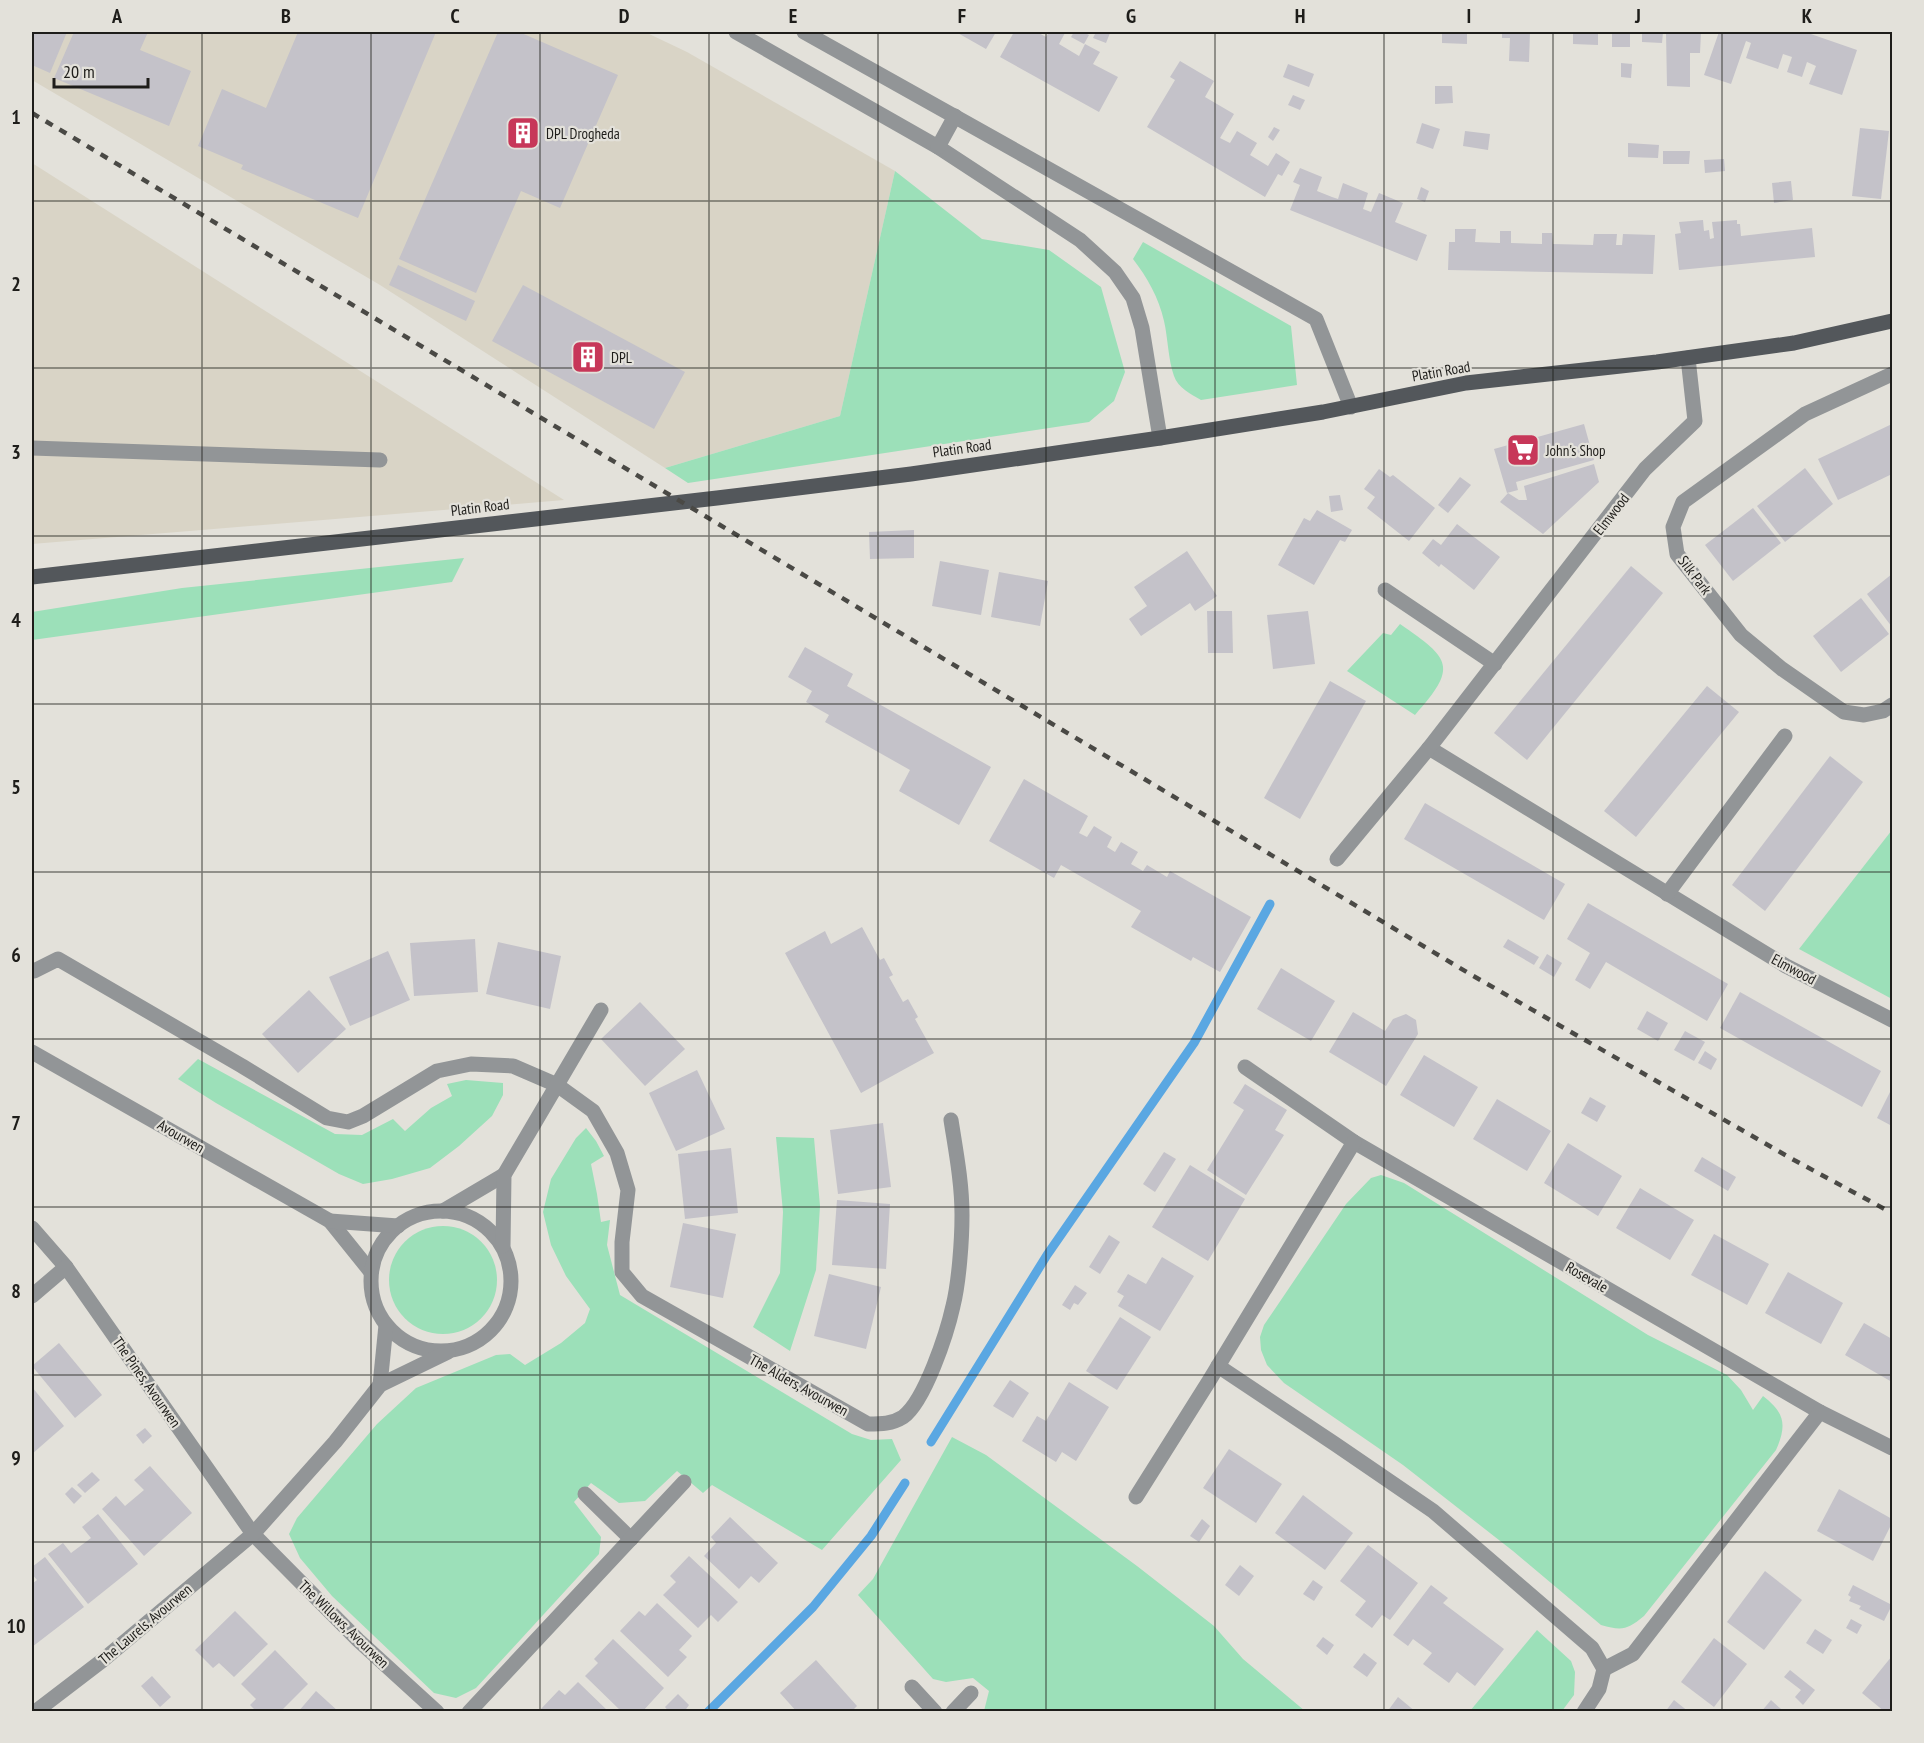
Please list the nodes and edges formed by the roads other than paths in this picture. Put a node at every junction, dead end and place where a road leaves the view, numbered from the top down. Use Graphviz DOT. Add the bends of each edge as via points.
graph roads {
  1 [pos="736,32"];
  2 [pos="804,32"];
  3 [pos="954,116"];
  4 [pos="938,147"];
  5 [pos="1893,321"];
  6 [pos="1689,358"];
  7 [pos="1893,375"];
  8 [pos="1351,406"];
  9 [pos="1160,438"];
  10 [pos="32,448"];
  11 [pos="380,460"];
  12 [pos="32,577"];
  13 [pos="1385,590"];
  14 [pos="1495,664"];
  15 [pos="1893,705"];
  16 [pos="1785,736"];
  17 [pos="1429,748"];
  18 [pos="1337,859"];
  19 [pos="1667,894"];
  20 [pos="32,972"];
  21 [pos="601,1010"];
  22 [pos="1893,1020"];
  23 [pos="32,1052"];
  24 [pos="1245,1067"];
  25 [pos="557,1085"];
  26 [pos="951,1120"];
  27 [pos="1354,1142"];
  28 [pos="504,1175"];
  29 [pos="443,1211"];
  30 [pos="330,1221"];
  31 [pos="398,1226"];
  32 [pos="32,1228"];
  33 [pos="503,1246"];
  34 [pos="66,1267"];
  35 [pos="371,1272"];
  36 [pos="32,1296"];
  37 [pos="386,1326"];
  38 [pos="448,1352"];
  39 [pos="1218,1366"];
  40 [pos="380,1385"];
  41 [pos="1820,1412"];
  42 [pos="1893,1448"];
  43 [pos="684,1482"];
  44 [pos="585,1494"];
  45 [pos="1136,1497"];
  46 [pos="253,1534"];
  47 [pos="632,1539"];
  48 [pos="1604,1669"];
  49 [pos="912,1687"];
  50 [pos="971,1693"];
  51 [pos="35,1712"];
  52 [pos="437,1712"];
  53 [pos="469,1712"];
  54 [pos="935,1712"];
  55 [pos="953,1712"];
  56 [pos="1584,1712"];
  1 -- 4 [label="street"];
  2 -- 3 [label="street"];
  3 -- 4 [label="street"];
  3 -- 8 [label="street" via="1316,319"];
  4 -- 9 [label="street" via="1080,240 1115,272 1133,298 1142,328"];
  5 -- 6 [label="main road, Platin Road" via="1794,343"];
  6 -- 8 [label="main road, Platin Road" via="1466,383"];
  6 -- 14 [label="street, Elmwood" via="1695,421 1646,469"];
  7 -- 15 [label="street, Silk Park" via="1805,414 1683,502 1673,527 1677,554 1741,635 1782,669 1844,712 1864,715"];
  8 -- 9 [label="main road, Platin Road"];
  9 -- 12 [label="main road, Platin Road" via="728,497"];
  10 -- 11 [label="street"];
  13 -- 14 [label="street"];
  14 -- 17 [label="street, Elmwood"];
  16 -- 19 [label="street"];
  17 -- 18 [label="street, Elmwood"];
  17 -- 19 [label="street, Elmwood"];
  19 -- 22 [label="street, Elmwood" via="1786,966"];
  20 -- 25 [label="street, The Alders, Avourwen" via="58,959 327,1118 348,1122 437,1071 471,1064 513,1066"];
  21 -- 25 [label="street"];
  23 -- 30 [label="street, Avourwen"];
  24 -- 27 [label="street, Rosevale"];
  25 -- 26 [label="street, The Alders, Avourwen" via="593,1111 617,1153 628,1190 622,1272 642,1296 868,1424 888,1424 904,1417 916,1404 954,1305 962,1216"];
  25 -- 28 [label="street"];
  27 -- 39 [label="street"];
  27 -- 41 [label="street, Rosevale"];
  28 -- 29 [label="street"];
  28 -- 33 [label="street"];
  29 -- 31 [label="street" via="412,1217"];
  29 -- 33 [label="street" via="478,1221"];
  30 -- 31 [label="street, Avourwen"];
  30 -- 35 [label="street, Avourwen"];
  31 -- 35 [label="street" via="385,1238"];
  32 -- 34 [label="street, The Pines, Avourwen"];
  33 -- 38 [label="street" via="512,1285 508,1305 485,1337"];
  34 -- 36 [label="street"];
  34 -- 46 [label="street, The Pines, Avourwen"];
  35 -- 37 [label="street" via="376,1310"];
  37 -- 38 [label="street" via="414,1347"];
  37 -- 40 [label="street"];
  38 -- 40 [label="street"];
  39 -- 45 [label="street"];
  39 -- 48 [label="street" via="1433,1511 1592,1648"];
  40 -- 46 [label="street"];
  41 -- 42 [label="street, Rosevale"];
  41 -- 48 [label="street" via="1633,1654"];
  43 -- 47 [label="street"];
  44 -- 47 [label="street"];
  46 -- 51 [label="street, The Laurels, Avourwen"];
  46 -- 52 [label="street, The Willows, Avourwen" via="358,1640"];
  47 -- 53 [label="street"];
  48 -- 56 [label="street" via="1599,1689"];
  49 -- 54 [label="street"];
  50 -- 55 [label="street"];
}
